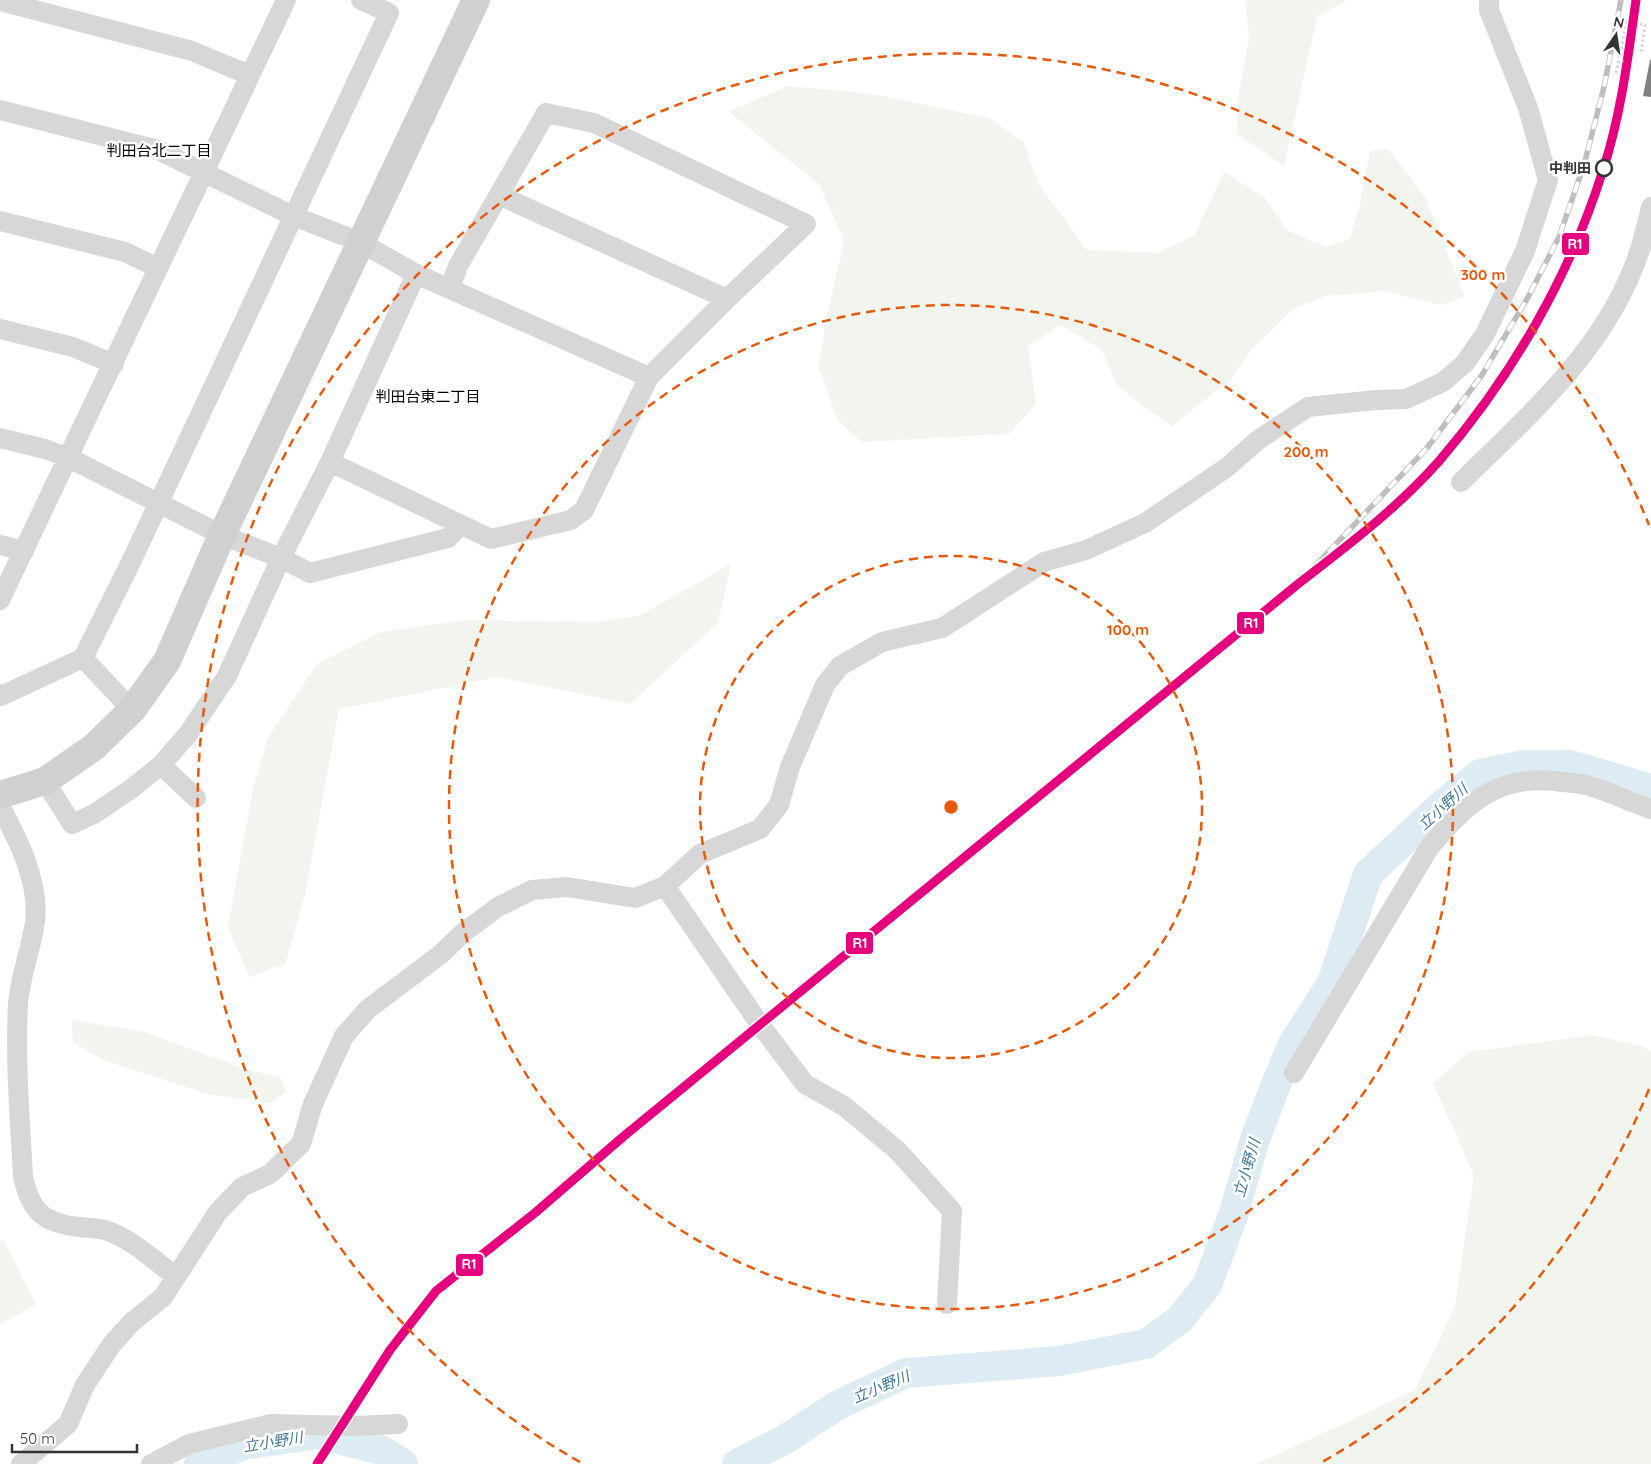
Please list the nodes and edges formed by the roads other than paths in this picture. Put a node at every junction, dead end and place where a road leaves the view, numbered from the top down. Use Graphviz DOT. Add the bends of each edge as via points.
graph roads {
  1 [pos="286,0"];
  2 [pos="361,0"];
  3 [pos="476,0"];
  4 [pos="1489,0"];
  5 [pos="0,1"];
  6 [pos="249,75"];
  7 [pos="0,110"];
  8 [pos="204,174"];
  9 [pos="501,196"];
  10 [pos="1651,208"];
  11 [pos="293,216"];
  12 [pos="0,221"];
  13 [pos="360,242"];
  14 [pos="158,268"];
  15 [pos="416,274"];
  16 [pos="450,288"];
  17 [pos="726,299"];
  18 [pos="0,329"];
  19 [pos="114,364"];
  20 [pos="649,378"];
  21 [pos="0,438"];
  22 [pos="69,458"];
  23 [pos="330,462"];
  24 [pos="1461,482"];
  25 [pos="159,502"];
  26 [pos="460,526"];
  27 [pos="222,535"];
  28 [pos="0,545"];
  29 [pos="24,551"];
  30 [pos="281,558"];
  31 [pos="0,600"];
  32 [pos="83,658"];
  33 [pos="0,695"];
  34 [pos="132,710"];
  35 [pos="161,764"];
  36 [pos="45,781"];
  37 [pos="0,795"];
  38 [pos="196,798"];
  39 [pos="0,806"];
  40 [pos="1651,808"];
  41 [pos="665,886"];
  42 [pos="1294,1074"];
  43 [pos="176,1277"];
  44 [pos="947,1304"];
  45 [pos="398,1424"];
  46 [pos="21,1464"];
  47 [pos="151,1464"];
  1 -- 6 [label="street"];
  2 -- 11 [label="street" via="389,13"];
  3 -- 13 [label="street"];
  4 -- 41 [label="street" via="1489,10 1528,108 1548,180 1525,251 1485,334 1465,363 1444,382 1406,400 1308,407 1145,523 1086,550 1044,562 942,628 882,642 840,666 825,685 794,758 780,805 760,829 700,854"];
  5 -- 6 [label="street" via="192,51"];
  6 -- 8 [label="street"];
  7 -- 8 [label="street" via="158,150"];
  8 -- 11 [label="street"];
  8 -- 14 [label="street"];
  9 -- 16 [label="street" via="458,266"];
  9 -- 17 [label="street"];
  9 -- 17 [label="street" via="546,113 594,123 806,224"];
  10 -- 24 [label="street" via="1635,266 1592,345 1559,384"];
  11 -- 13 [label="street"];
  11 -- 25 [label="street"];
  12 -- 14 [label="street" via="125,252"];
  13 -- 15 [label="street"];
  13 -- 27 [label="street"];
  14 -- 19 [label="street"];
  15 -- 16 [label="street"];
  15 -- 23 [label="street"];
  16 -- 20 [label="street"];
  17 -- 20 [label="street"];
  18 -- 19 [label="street" via="73,347"];
  19 -- 22 [label="street"];
  20 -- 26 [label="street" via="584,510 571,520 490,539"];
  21 -- 22 [label="street"];
  22 -- 25 [label="street"];
  22 -- 29 [label="street"];
  23 -- 26 [label="street"];
  23 -- 30 [label="street"];
  25 -- 27 [label="street"];
  25 -- 32 [label="street"];
  26 -- 30 [label="street" via="448,538 310,573"];
  27 -- 30 [label="street"];
  27 -- 34 [label="street" via="167,661"];
  28 -- 29 [label="street"];
  29 -- 31 [label="street"];
  30 -- 35 [label="street" via="227,676 188,734"];
  32 -- 33 [label="street"];
  32 -- 34 [label="street"];
  34 -- 36 [label="street" via="94,747"];
  35 -- 36 [label="street" via="124,794 72,824"];
  35 -- 38 [label="street"];
  36 -- 37 [label="street"];
  39 -- 43 [label="street" via="28,872 35,920 18,1001 23,1176 27,1196 37,1212 56,1224 105,1230 140,1250"];
  40 -- 42 [label="street" via="1588,786 1532,779 1500,786 1474,802 1429,848"];
  41 -- 43 [label="street" via="635,898 567,887 532,890 498,907 464,932 441,954 368,1009 344,1036 316,1097 300,1144 270,1174 242,1187 218,1212"];
  41 -- 44 [label="street" via="760,1026 805,1084 844,1106 893,1147 952,1211"];
  43 -- 46 [label="street" via="163,1297 132,1322 112,1344 85,1385 68,1424"];
  45 -- 47 [label="street" via="271,1424 189,1444"];
}
